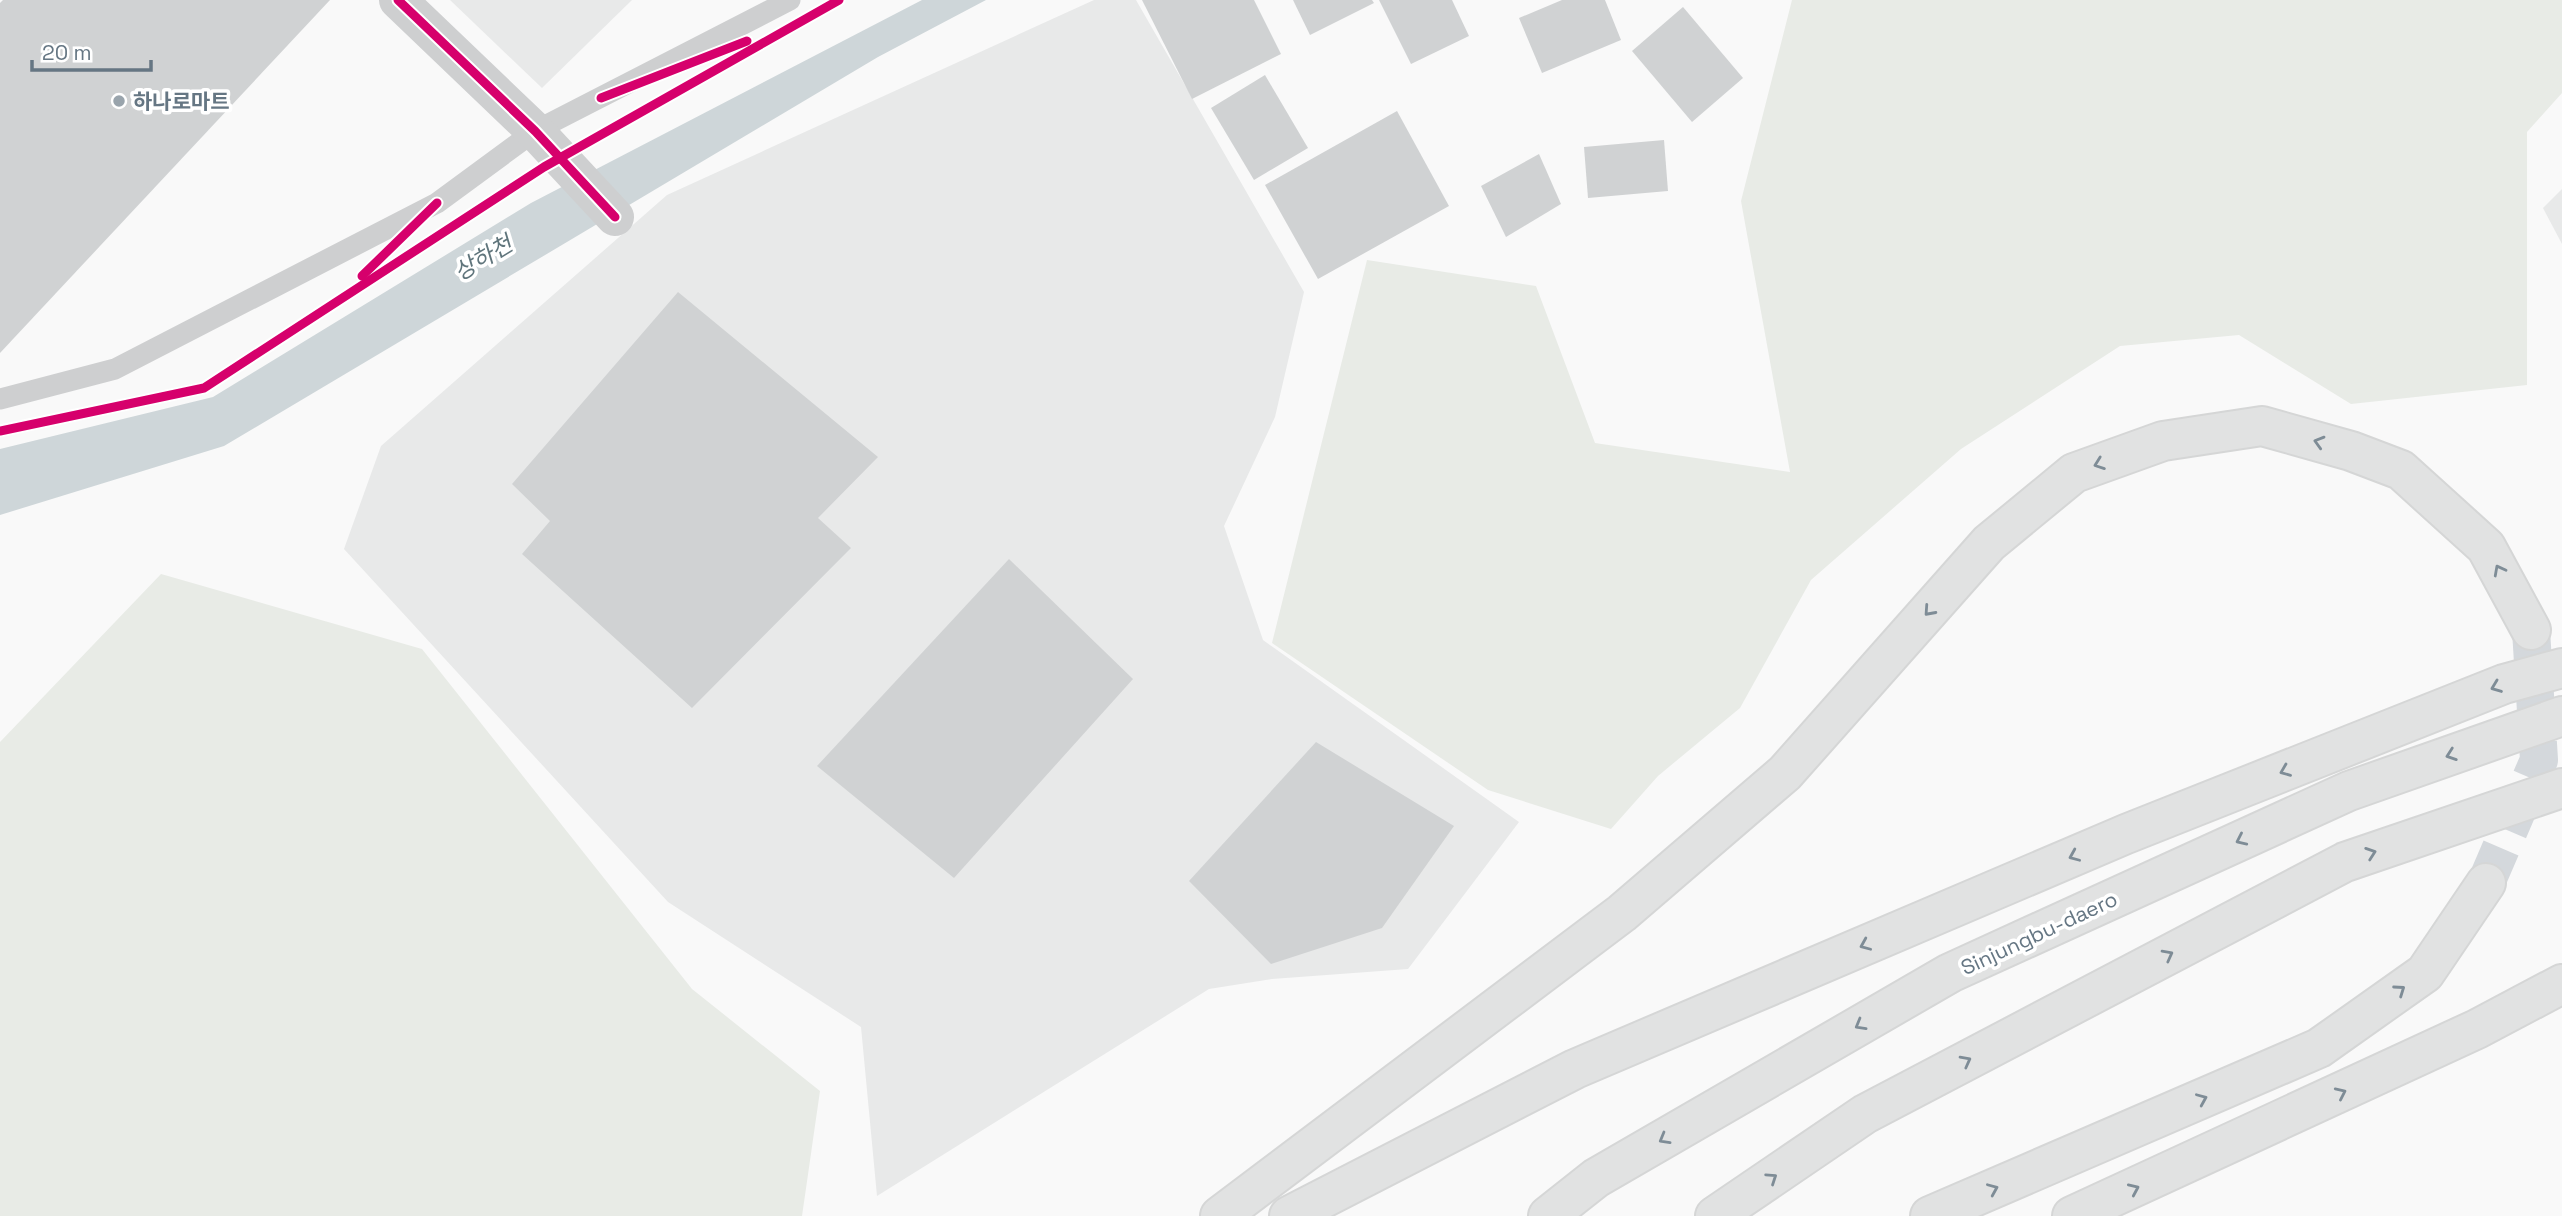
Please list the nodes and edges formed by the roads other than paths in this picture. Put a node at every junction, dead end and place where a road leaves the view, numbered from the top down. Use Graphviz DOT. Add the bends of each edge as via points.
graph roads {
  1 [pos="398,0"];
  2 [pos="790,0"];
  3 [pos="536,131"];
  4 [pos="614,217"];
  5 [pos="0,399"];
  6 [pos="2531,630"];
  7 [pos="2562,668"];
  8 [pos="2562,716"];
  9 [pos="2562,788"];
  10 [pos="2486,883"];
  11 [pos="2562,984"];
  12 [pos="1220,1216"];
  13 [pos="1289,1216"];
  14 [pos="1548,1216"];
  15 [pos="1715,1216"];
  16 [pos="1930,1216"];
  17 [pos="2071,1216"];
  1 -- 3 [label="street"];
  2 -- 3 [label="lane"];
  3 -- 4 [label="street"];
  3 -- 5 [label="lane" via="437,203 116,369"];
  6 -- 12 [label="highway, one-way" via="2486,547 2401,470 2351,451 2262,426 2163,441 2074,473 1989,543 1785,773 1622,913"];
  7 -- 13 [label="highway, one-way" via="2504,684 2126,834 1601,1058"];
  8 -- 14 [label="highway, Sinjungbu-daero, one-way" via="2349,791 1950,974 1596,1178"];
  15 -- 9 [label="highway, one-way" via="1865,1114 2345,862"];
  16 -- 10 [label="highway, one-way" via="2319,1048 2425,973"];
  17 -- 11 [label="highway, one-way" via="2465,1035"];
}
